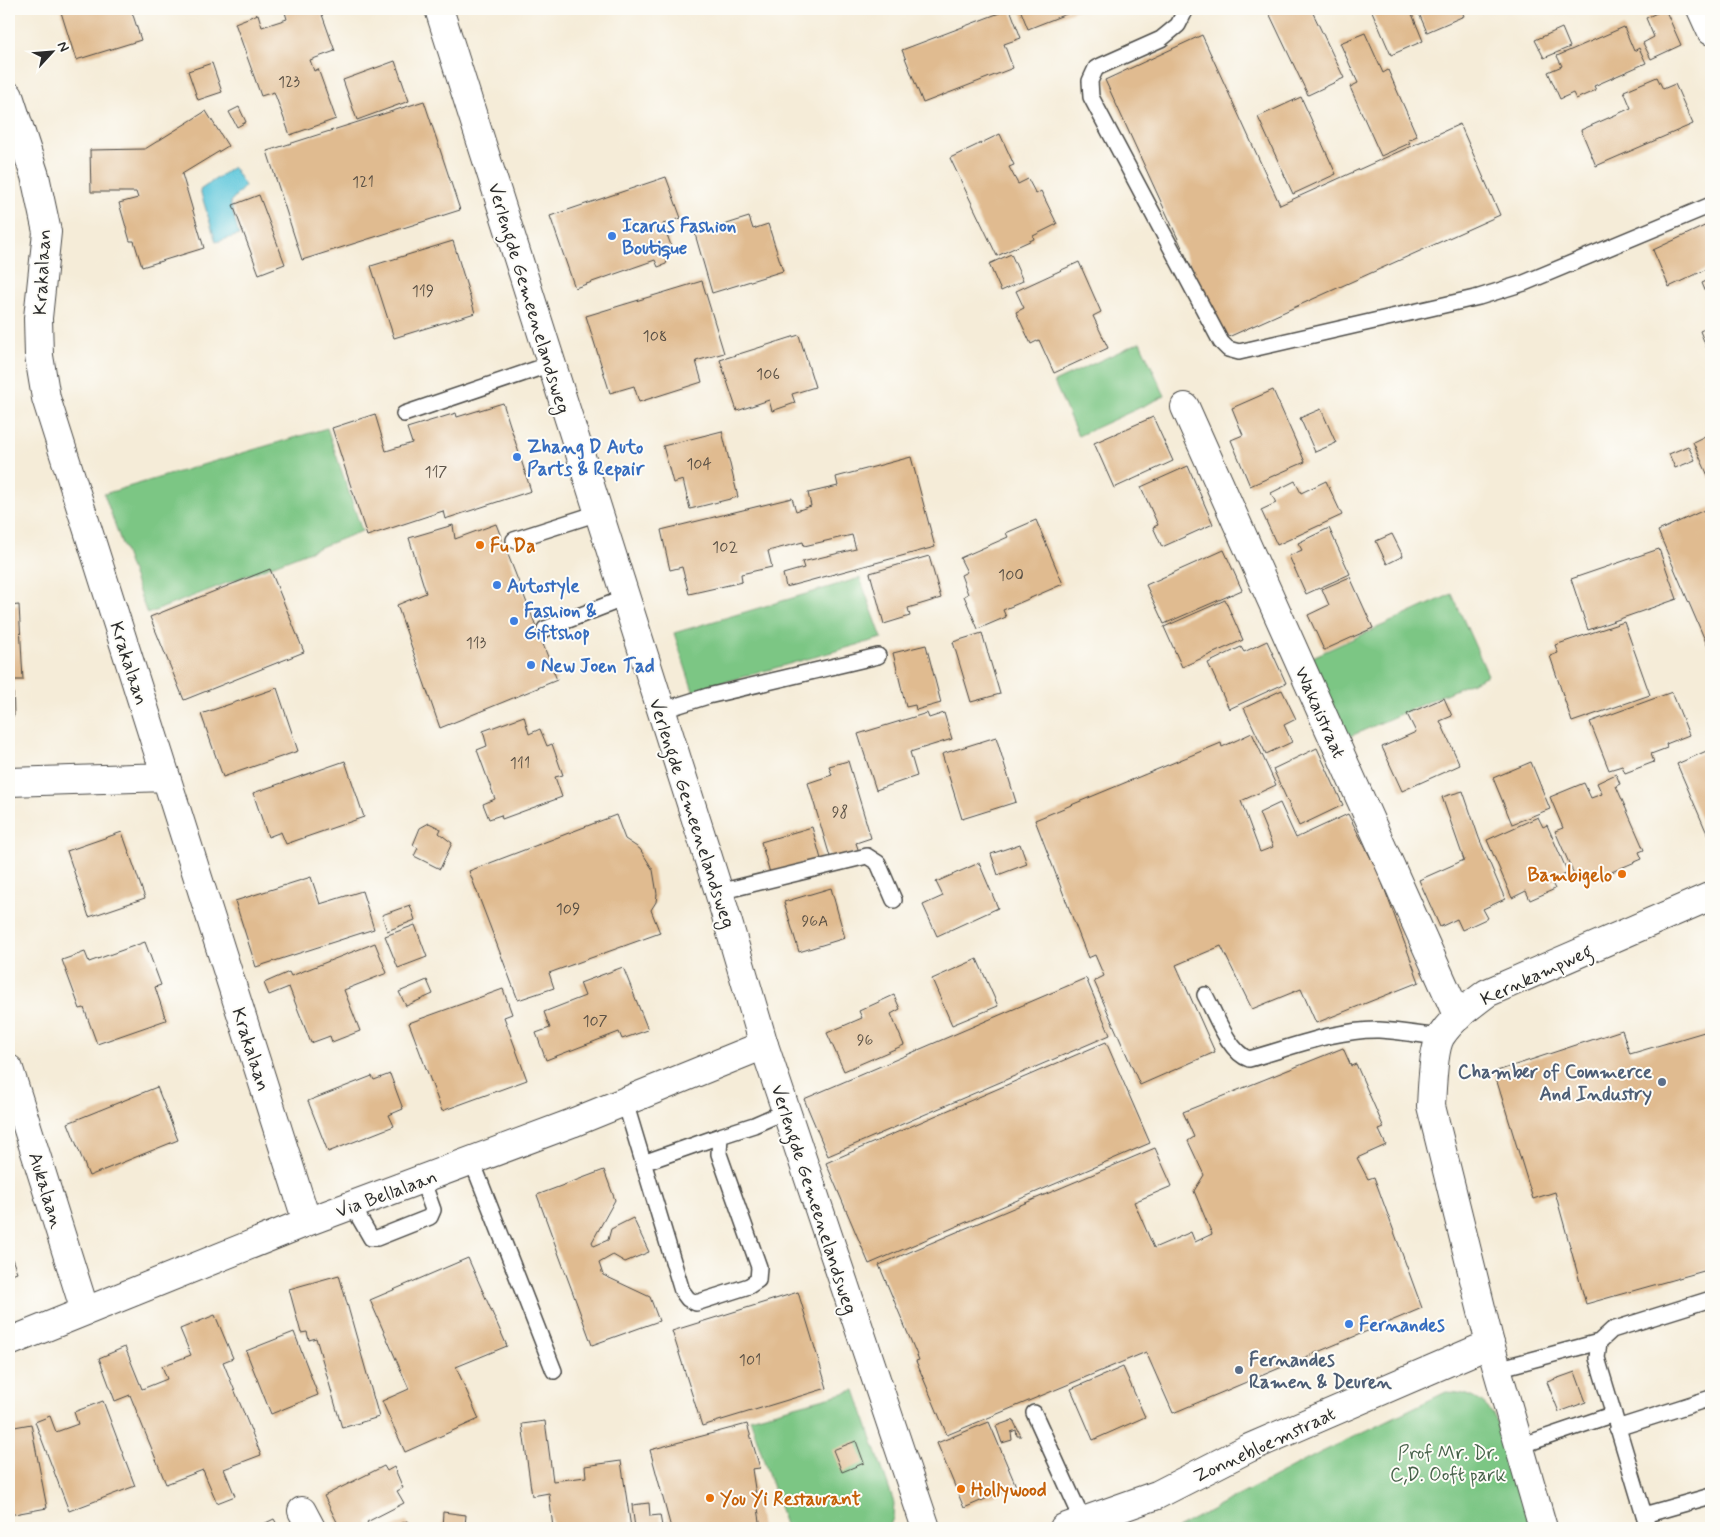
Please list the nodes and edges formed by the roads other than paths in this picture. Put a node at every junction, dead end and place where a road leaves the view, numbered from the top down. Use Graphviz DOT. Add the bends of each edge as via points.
graph roads {
  1 [pos="439,9"];
  2 [pos="1186,9"];
  3 [pos="1700,9"];
  4 [pos="1711,31"];
  5 [pos="9,96"];
  6 [pos="1711,205"];
  7 [pos="551,364"];
  8 [pos="1185,407"];
  9 [pos="404,414"];
  10 [pos="598,513"];
  11 [pos="514,540"];
  12 [pos="624,598"];
  13 [pos="545,629"];
  14 [pos="878,656"];
  15 [pos="660,710"];
  16 [pos="166,777"];
  17 [pos="9,782"];
  18 [pos="719,892"];
  19 [pos="1711,896"];
  20 [pos="894,900"];
  21 [pos="1205,994"];
  22 [pos="1449,1027"];
  23 [pos="764,1045"];
  24 [pos="9,1070"];
  25 [pos="625,1102"];
  26 [pos="786,1111"];
  27 [pos="720,1136"];
  28 [pos="472,1160"];
  29 [pos="643,1164"];
  30 [pos="422,1179"];
  31 [pos="352,1205"];
  32 [pos="307,1222"];
  33 [pos="1711,1299"];
  34 [pos="85,1311"];
  35 [pos="9,1342"];
  36 [pos="1599,1342"];
  37 [pos="1494,1356"];
  38 [pos="554,1371"];
  39 [pos="1711,1398"];
  40 [pos="1034,1413"];
  41 [pos="1615,1421"];
  42 [pos="1520,1446"];
  43 [pos="1711,1496"];
  44 [pos="1646,1522"];
  45 [pos="1074,1525"];
  46 [pos="926,1528"];
  47 [pos="1543,1528"];
  1 -- 7 [label="street, Verlengde Gemeenelandsweg"];
  2 -- 6 [label="lane" via="1178,26 1161,39 1096,68 1090,81 1091,97 1221,342 1228,349 1239,352 1479,297 1515,286"];
  3 -- 4 [label="street"];
  5 -- 16 [label="street, Krakalaan" via="35,176 47,232 38,318 39,356 46,398"];
  7 -- 9 [label="lane"];
  7 -- 10 [label="street, Verlengde Gemeenelandsweg"];
  8 -- 22 [label="street, Wakaistraat"];
  10 -- 11 [label="lane"];
  10 -- 12 [label="street, Verlengde Gemeenelandsweg"];
  12 -- 13 [label="lane"];
  12 -- 15 [label="street, Verlengde Gemeenelandsweg"];
  14 -- 15 [label="lane"];
  15 -- 18 [label="street, Verlengde Gemeenelandsweg"];
  16 -- 17 [label="street"];
  16 -- 32 [label="street, Krakalaan"];
  18 -- 20 [label="lane" via="867,856 878,863"];
  18 -- 23 [label="street, Verlengde Gemeenelandsweg"];
  19 -- 22 [label="street, Kernkampweg" via="1488,993"];
  21 -- 22 [label="lane" via="1234,1050 1249,1059 1362,1032"];
  22 -- 37 [label="street" via="1433,1070 1432,1106"];
  23 -- 25 [label="street, Via Bellalaan"];
  23 -- 26 [label="street, Verlengde Gemeenelandsweg"];
  24 -- 34 [label="street, Aukalaan"];
  25 -- 28 [label="street, Via Bellalaan"];
  25 -- 29 [label="lane"];
  26 -- 27 [label="lane"];
  26 -- 46 [label="street, Verlengde Gemeenelandsweg"];
  27 -- 29 [label="lane"];
  27 -- 29 [label="lane" via="719,1154 760,1268 758,1280 749,1286 696,1303 688,1299 682,1291"];
  28 -- 30 [label="street, Via Bellalaan"];
  28 -- 38 [label="lane"];
  30 -- 31 [label="street, Via Bellalaan"];
  30 -- 31 [label="lane" via="433,1210 430,1217 377,1238 371,1238 367,1233"];
  31 -- 32 [label="street, Via Bellalaan"];
  32 -- 34 [label="street, Via Bellalaan"];
  33 -- 36 [label="lane" via="1612,1330"];
  34 -- 35 [label="street, Via Bellalaan"];
  36 -- 37 [label="lane"];
  36 -- 41 [label="lane" via="1597,1358"];
  37 -- 42 [label="street"];
  37 -- 45 [label="street, Zonnebloemstraat" via="1249,1448 1156,1495"];
  39 -- 41 [label="lane"];
  40 -- 45 [label="lane"];
  41 -- 42 [label="lane"];
  41 -- 44 [label="lane"];
  42 -- 47 [label="street"];
  43 -- 44 [label="lane"];
}
